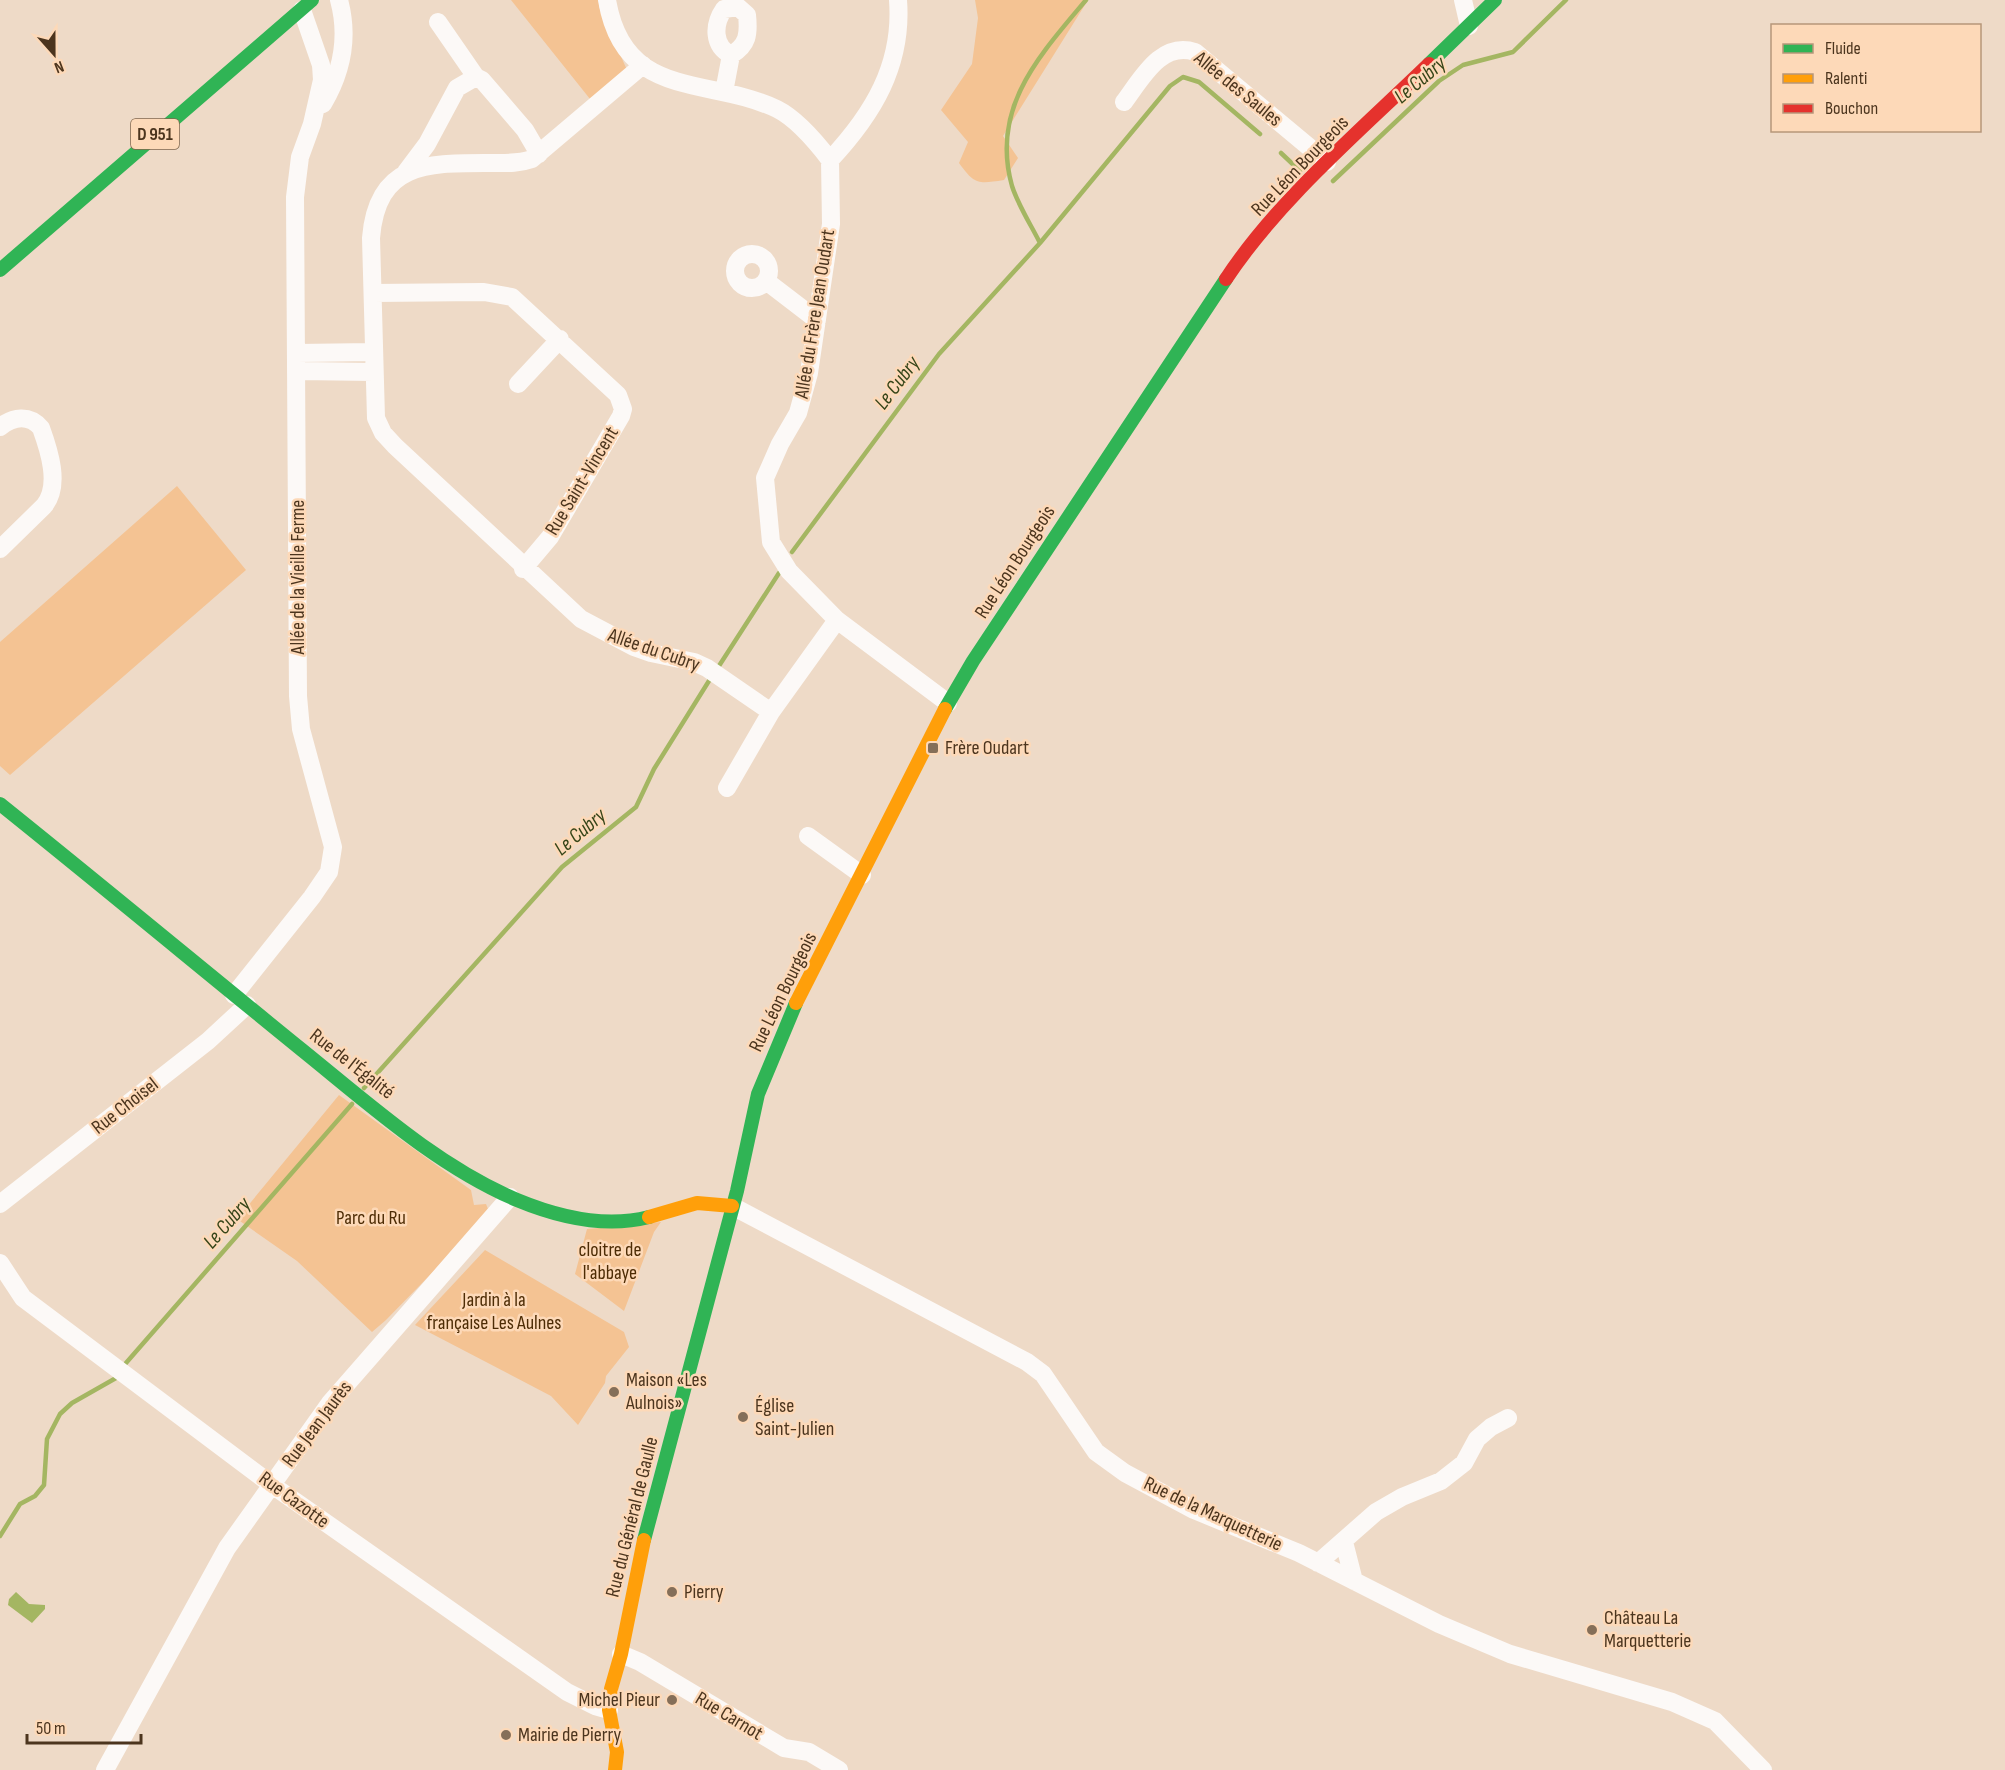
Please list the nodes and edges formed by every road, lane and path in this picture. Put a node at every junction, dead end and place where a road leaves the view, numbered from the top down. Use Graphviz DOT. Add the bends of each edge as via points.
graph roads {
  1 [pos="339,0"];
  2 [pos="607,0"];
  3 [pos="898,0"];
  4 [pos="1463,0"];
  5 [pos="1495,0"];
  6 [pos="303,2"];
  7 [pos="279,10"];
  8 [pos="438,22"];
  9 [pos="1469,26"];
  10 [pos="264,32"];
  11 [pos="731,55"];
  12 [pos="318,58"];
  13 [pos="643,65"];
  14 [pos="476,77"];
  15 [pos="724,92"];
  16 [pos="1124,102"];
  17 [pos="312,124"];
  18 [pos="539,154"];
  19 [pos="129,156"];
  20 [pos="830,160"];
  21 [pos="1327,162"];
  22 [pos="405,173"];
  23 [pos="0,270"];
  24 [pos="765,281"];
  25 [pos="373,293"];
  26 [pos="817,320"];
  27 [pos="560,339"];
  28 [pos="373,352"];
  29 [pos="297,353"];
  30 [pos="298,371"];
  31 [pos="374,372"];
  32 [pos="519,384"];
  33 [pos="0,427"];
  34 [pos="0,549"];
  35 [pos="523,568"];
  36 [pos="837,620"];
  37 [pos="948,703"];
  38 [pos="771,712"];
  39 [pos="727,788"];
  40 [pos="0,804"];
  41 [pos="808,836"];
  42 [pos="862,875"];
  43 [pos="241,1000"];
  44 [pos="510,1197"];
  45 [pos="0,1204"];
  46 [pos="732,1206"];
  47 [pos="0,1263"];
  48 [pos="1508,1418"];
  49 [pos="272,1485"];
  50 [pos="1344,1542"];
  51 [pos="1318,1563"];
  52 [pos="1354,1581"];
  53 [pos="621,1654"];
  54 [pos="609,1710"];
  55 [pos="105,1770"];
  56 [pos="615,1770"];
  57 [pos="839,1770"];
  58 [pos="1763,1770"];
  1 -- 17 [label="street, Allée de la Vieille Ferme" via="344,35 340,64"];
  2 -- 13 [label="street" via="615,30"];
  3 -- 20 [label="street" via="895,50 884,85 864,119"];
  4 -- 9 [label="street"];
  5 -- 9 [label="street, Rue Léon Bourgeois"];
  6 -- 10 [label="street, D 951"];
  6 -- 12 [label="street, Allée de la Vieille Ferme"];
  6 -- 19 [label="street, D 951" via="176,108"];
  7 -- 10 [label="street, D 951"];
  8 -- 14 [label="street"];
  9 -- 21 [label="street, Rue Léon Bourgeois"];
  10 -- 12 [label="street" via="301,40"];
  10 -- 19 [label="street, D 951"];
  11 -- 15 [label="street"];
  12 -- 17 [label="street, Allée de la Vieille Ferme" via="322,80"];
  13 -- 15 [label="street" via="673,82"];
  13 -- 18 [label="street"];
  14 -- 18 [label="street" via="525,130"];
  14 -- 22 [label="street" via="457,88 428,144"];
  15 -- 20 [label="street" via="780,110"];
  16 -- 21 [label="street, Allée des Saules" via="1149,68 1163,56 1184,48 1195,52"];
  17 -- 29 [label="street, Allée de la Vieille Ferme" via="300,157 295,197"];
  18 -- 22 [label="street" via="525,162 437,163"];
  19 -- 23 [label="street, D 951"];
  20 -- 26 [label="street, Allée du Frère Jean Oudart" via="831,224"];
  21 -- 37 [label="street, Rue Léon Bourgeois" via="1239,259"];
  22 -- 25 [label="street" via="387,190 372,219"];
  24 -- 26 [label="street"];
  25 -- 27 [label="street, Rue Saint-Vincent" via="507,295"];
  25 -- 28 [label="street"];
  26 -- 36 [label="street, Allée du Frère Jean Oudart" via="798,413 765,478 766,509 771,542 789,571"];
  27 -- 32 [label="street"];
  27 -- 35 [label="street, Rue Saint-Vincent" via="612,388 623,409 550,537"];
  28 -- 29 [label="street"];
  28 -- 31 [label="street"];
  29 -- 30 [label="street, Allée de la Vieille Ferme"];
  30 -- 31 [label="street"];
  30 -- 43 [label="street, Allée de la Vieille Ferme" via="298,696 301,729 333,847 329,872"];
  31 -- 35 [label="street" via="376,418 383,433"];
  33 -- 34 [label="street" via="18,418 36,422 41,428 54,488 45,506"];
  35 -- 38 [label="street, Allée du Cubry" via="574,614 634,647 707,668"];
  36 -- 37 [label="street, Allée du Frère Jean Oudart"];
  36 -- 38 [label="street"];
  37 -- 42 [label="street, Rue Léon Bourgeois"];
  38 -- 39 [label="street"];
  40 -- 43 [label="street, Rue de l'Égalité"];
  41 -- 42 [label="street"];
  42 -- 46 [label="street, Rue Léon Bourgeois" via="774,1051 758,1094"];
  43 -- 44 [label="street, Rue de l'Égalité" via="432,1151"];
  43 -- 45 [label="street, Rue Choisel" via="208,1041"];
  44 -- 46 [label="street, Rue de l'Égalité" via="545,1211 607,1222 645,1218 712,1200"];
  44 -- 49 [label="street, Rue Jean Jaurès" via="330,1403"];
  46 -- 51 [label="street, Rue de la Marquetterie" via="1027,1362 1043,1374 1096,1452 1125,1473 1194,1510"];
  46 -- 53 [label="street, Rue du Général de Gaulle" via="639,1559"];
  47 -- 49 [label="street, Rue Cazotte" via="23,1298"];
  48 -- 50 [label="street" via="1477,1439 1464,1463 1441,1481 1376,1512"];
  49 -- 54 [label="street, Rue Cazotte" via="567,1692"];
  49 -- 55 [label="street, Rue Jean Jaurès" via="227,1548"];
  50 -- 51 [label="street"];
  50 -- 52 [label="street"];
  51 -- 52 [label="street, Rue de la Marquetterie"];
  52 -- 58 [label="street, Rue de la Marquetterie" via="1510,1654 1672,1702 1715,1721"];
  53 -- 54 [label="street, Rue du Général de Gaulle"];
  53 -- 57 [label="street, Rue Carnot" via="783,1748 808,1752"];
  54 -- 56 [label="street, Rue du Général de Gaulle" via="617,1752"];
}
